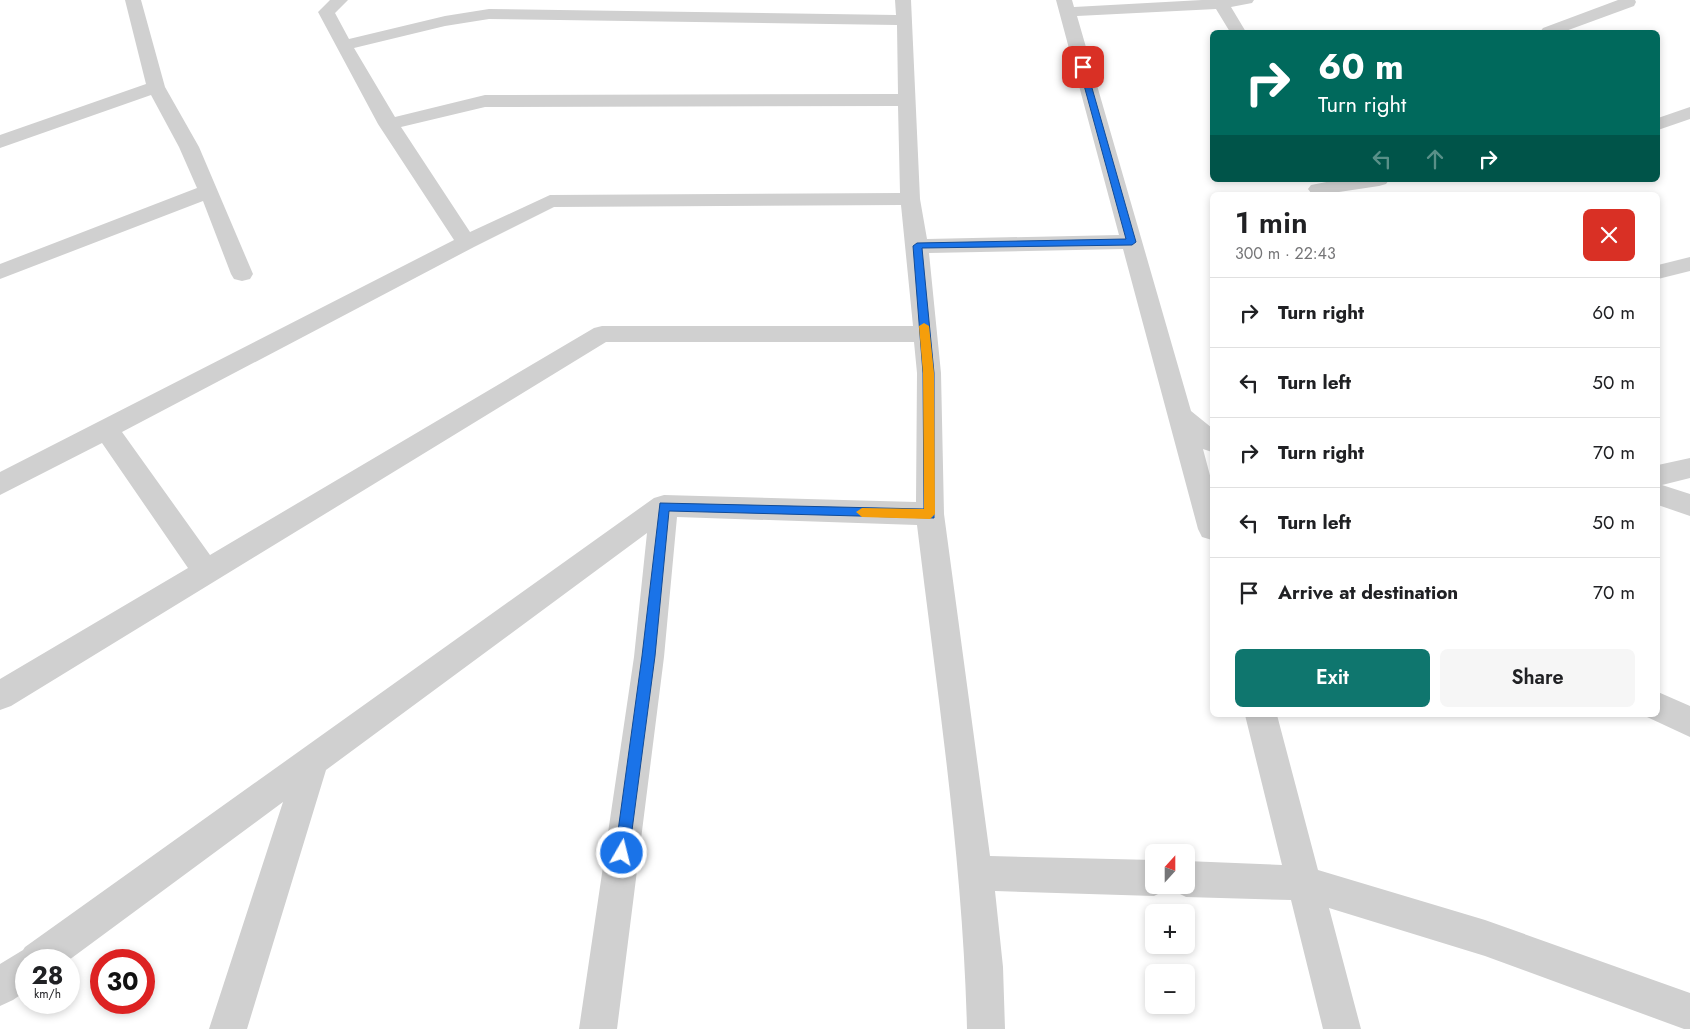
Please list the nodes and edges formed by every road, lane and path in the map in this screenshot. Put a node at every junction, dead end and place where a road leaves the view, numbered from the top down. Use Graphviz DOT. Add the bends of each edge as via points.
graph roads {
  1 [pos="133,0"];
  2 [pos="340,0"];
  3 [pos="1246,0"];
  4 [pos="1628,2"];
  5 [pos="1221,4"];
  6 [pos="1066,6"];
  7 [pos="904,10"];
  8 [pos="1237,30"];
  9 [pos="1554,30"];
  10 [pos="343,46"];
  11 [pos="156,87"];
  12 [pos="908,100"];
  13 [pos="1690,113"];
  14 [pos="1660,123"];
  15 [pos="388,124"];
  16 [pos="0,142"];
  17 [pos="1364,182"];
  18 [pos="1317,188"];
  19 [pos="209,191"];
  20 [pos="910,199"];
  21 [pos="466,242"];
  22 [pos="1132,242"];
  23 [pos="917,246"];
  24 [pos="1690,264"];
  25 [pos="0,272"];
  26 [pos="1660,272"];
  27 [pos="242,274"];
  28 [pos="925,334"];
  29 [pos="1181,416"];
  30 [pos="106,429"];
  31 [pos="1210,440"];
  32 [pos="1690,468"];
  33 [pos="1660,476"];
  34 [pos="0,484"];
  35 [pos="1660,495"];
  36 [pos="1690,505"];
  37 [pos="664,506"];
  38 [pos="930,514"];
  39 [pos="1210,521"];
  40 [pos="207,573"];
  41 [pos="0,696"];
  42 [pos="1660,708"];
  43 [pos="1262,717"];
  44 [pos="1690,722"];
  45 [pos="313,760"];
  46 [pos="975,873"];
  47 [pos="1145,878"];
  48 [pos="1195,879"];
  49 [pos="1304,883"];
  50 [pos="53,949"];
  51 [pos="15,976"];
  52 [pos="0,987"];
  53 [pos="1690,1012"];
  54 [pos="228,1029"];
  55 [pos="598,1029"];
  56 [pos="986,1029"];
  57 [pos="1342,1029"];
  1 -- 11 [label="street"];
  2 -- 10 [label="street" via="326,12"];
  3 -- 5 [label="street"];
  4 -- 9 [label="street"];
  5 -- 6 [label="street"];
  5 -- 8 [label="street"];
  6 -- 22 [label="street"];
  7 -- 10 [label="street" via="489,14 445,21"];
  7 -- 12 [label="street"];
  10 -- 15 [label="street"];
  11 -- 16 [label="street"];
  11 -- 19 [label="street"];
  12 -- 15 [label="street" via="486,101"];
  12 -- 20 [label="street"];
  13 -- 14 [label="street"];
  15 -- 21 [label="street"];
  17 -- 18 [label="street"];
  19 -- 25 [label="street"];
  19 -- 27 [label="street"];
  20 -- 21 [label="street" via="550,201"];
  20 -- 23 [label="street"];
  21 -- 30 [label="street"];
  22 -- 23 [label="street"];
  22 -- 29 [label="street"];
  23 -- 28 [label="street"];
  24 -- 26 [label="street"];
  28 -- 38 [label="street"];
  28 -- 40 [label="street" via="602,334"];
  29 -- 31 [label="street"];
  29 -- 39 [label="street"];
  30 -- 34 [label="street"];
  30 -- 40 [label="street"];
  32 -- 33 [label="street"];
  35 -- 36 [label="street"];
  37 -- 38 [label="street"];
  37 -- 45 [label="street"];
  37 -- 55 [label="street" via="649,656"];
  38 -- 46 [label="street"];
  40 -- 41 [label="street"];
  42 -- 44 [label="street"];
  43 -- 49 [label="street"];
  45 -- 50 [label="street"];
  45 -- 54 [label="street"];
  46 -- 47 [label="street"];
  46 -- 56 [label="street"];
  48 -- 49 [label="street"];
  49 -- 53 [label="street" via="1485,938"];
  49 -- 57 [label="street"];
  51 -- 52 [label="street"];
}
